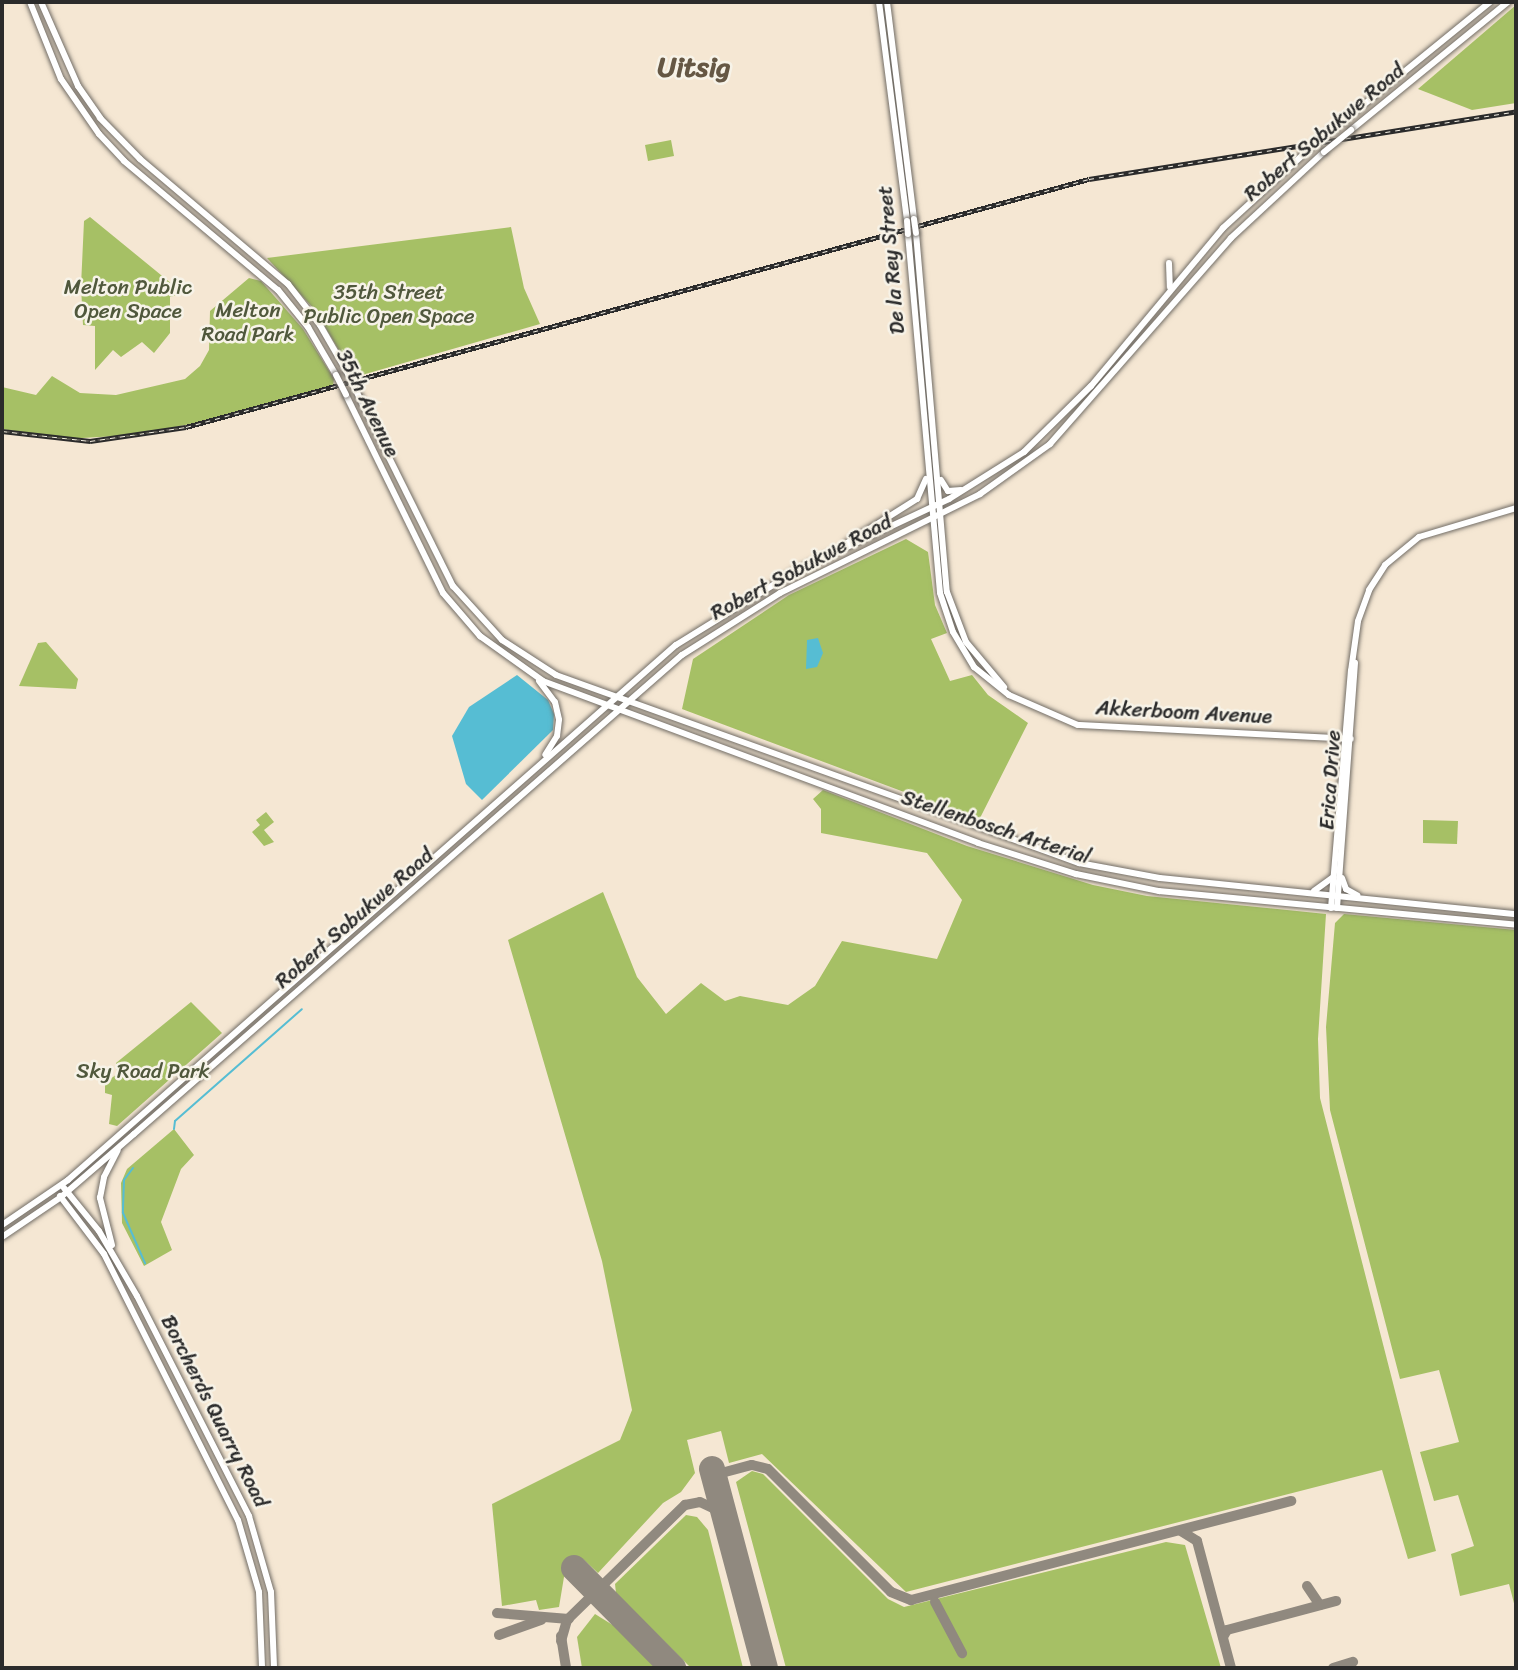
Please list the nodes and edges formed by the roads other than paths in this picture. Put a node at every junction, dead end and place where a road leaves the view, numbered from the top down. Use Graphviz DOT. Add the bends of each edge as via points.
graph roads {
  1 [pos="30,2"];
  2 [pos="41,2"];
  3 [pos="880,2"];
  4 [pos="887,2"];
  5 [pos="1490,2"];
  6 [pos="1508,2"];
  7 [pos="910,220"];
  8 [pos="912,234"];
  9 [pos="1169,263"];
  10 [pos="1166,295"];
  11 [pos="937,472"];
  12 [pos="928,474"];
  13 [pos="970,488"];
  14 [pos="941,503"];
  15 [pos="932,507"];
  16 [pos="1516,508"];
  17 [pos="942,512"];
  18 [pos="933,517"];
  19 [pos="821,558"];
  20 [pos="534,677"];
  21 [pos="614,697"];
  22 [pos="627,701"];
  23 [pos="1025,703"];
  24 [pos="606,705"];
  25 [pos="618,709"];
  26 [pos="1348,738"];
  27 [pos="540,762"];
  28 [pos="1337,871"];
  29 [pos="1307,892"];
  30 [pos="1335,895"];
  31 [pos="1366,898"];
  32 [pos="1334,908"];
  33 [pos="1516,914"];
  34 [pos="1516,925"];
  35 [pos="121,1146"];
  36 [pos="58,1188"];
  37 [pos="67,1191"];
  38 [pos="61,1197"];
  39 [pos="2,1226"];
  40 [pos="2,1237"];
  41 [pos="122,1270"];
  42 [pos="262,1668"];
  43 [pos="274,1668"];
  1 -- 20 [label="main road, 35th Avenue, bridge" via="61,79 99,134 278,290 308,327 443,593 480,636"];
  2 -- 21 [label="main road, 35th Avenue, bridge" via="78,86 100,118 139,159 282,278 320,325 440,565 477,617 540,667"];
  3 -- 7 [label="main road, De la Rey Street"];
  4 -- 7 [label="main road, De la Rey Street"];
  5 -- 10 [label="main road, Robert Sobukwe Road, bridge" via="1240,210"];
  6 -- 17 [label="main road, Robert Sobukwe Road, bridge" via="1324,152 1231,238 1069,427 1006,477"];
  7 -- 8 [label="main road, De la Rey Street, bridge"];
  8 -- 11 [label="main road, De la Rey Street"];
  8 -- 12 [label="main road, De la Rey Street"];
  9 -- 10 [label="main road" via="1173,278"];
  10 -- 13 [label="main road, Robert Sobukwe Road" via="1061,419 1024,452"];
  11 -- 13 [label="main road" via="948,491"];
  11 -- 14 [label="main road, De la Rey Street"];
  12 -- 15 [label="main road, De la Rey Street"];
  12 -- 19 [label="main road" via="916,499"];
  13 -- 14 [label="main road, Robert Sobukwe Road"];
  14 -- 15 [label="main road, Robert Sobukwe Road"];
  14 -- 17 [label="main road, De la Rey Street"];
  15 -- 18 [label="main road, De la Rey Street"];
  15 -- 19 [label="main road, Robert Sobukwe Road"];
  16 -- 26 [label="main road, Erica Drive" via="1438,528 1399,550 1377,575 1364,600"];
  17 -- 18 [label="main road, Robert Sobukwe Road"];
  17 -- 23 [label="main road, Akkerboom Avenue" via="946,584 958,627 983,667"];
  18 -- 22 [label="main road, Robert Sobukwe Road" via="768,599 692,647"];
  18 -- 23 [label="main road, Akkerboom Avenue" via="940,597 956,639 982,675"];
  19 -- 21 [label="main road, Robert Sobukwe Road" via="688,636"];
  20 -- 24 [label="main road, 35th Avenue"];
  20 -- 27 [label="main road" via="552,697 559,720 556,736"];
  21 -- 22 [label="main road, Stellenbosch Arterial"];
  21 -- 24 [label="main road, Robert Sobukwe Road"];
  22 -- 25 [label="main road, Robert Sobukwe Road"];
  22 -- 29 [label="main road, Stellenbosch Arterial" via="1049,855 1160,878"];
  23 -- 26 [label="main road, Akkerboom Avenue" via="1057,718 1096,727"];
  24 -- 25 [label="main road, Stellenbosch Arterial"];
  24 -- 27 [label="main road, Robert Sobukwe Road"];
  25 -- 32 [label="main road, Stellenbosch Arterial" via="1051,867 1159,891"];
  25 -- 35 [label="main road, Robert Sobukwe Road"];
  26 -- 28 [label="main road, Erica Drive"];
  27 -- 36 [label="main road, Robert Sobukwe Road"];
  28 -- 29 [label="main road" via="1328,885"];
  28 -- 30 [label="main road, Erica Drive"];
  28 -- 31 [label="main road" via="1346,889"];
  29 -- 30 [label="main road, Stellenbosch Arterial"];
  30 -- 31 [label="main road, Stellenbosch Arterial"];
  30 -- 32 [label="main road, Erica Drive"];
  31 -- 33 [label="main road, Stellenbosch Arterial"];
  32 -- 34 [label="main road, Stellenbosch Arterial"];
  35 -- 37 [label="main road, Robert Sobukwe Road"];
  35 -- 41 [label="main road" via="104,1177 100,1206"];
  36 -- 37 [label="main road, Borcherds Quarry Road"];
  36 -- 38 [label="main road, Borcherds Quarry Road"];
  36 -- 39 [label="main road, Robert Sobukwe Road"];
  37 -- 38 [label="main road, Robert Sobukwe Road"];
  37 -- 41 [label="main road, Borcherds Quarry Road"];
  38 -- 40 [label="main road, Robert Sobukwe Road"];
  38 -- 42 [label="main road, Borcherds Quarry Road" via="104,1254 240,1525 259,1592"];
  41 -- 43 [label="main road, Borcherds Quarry Road" via="253,1525 272,1597"];
}
